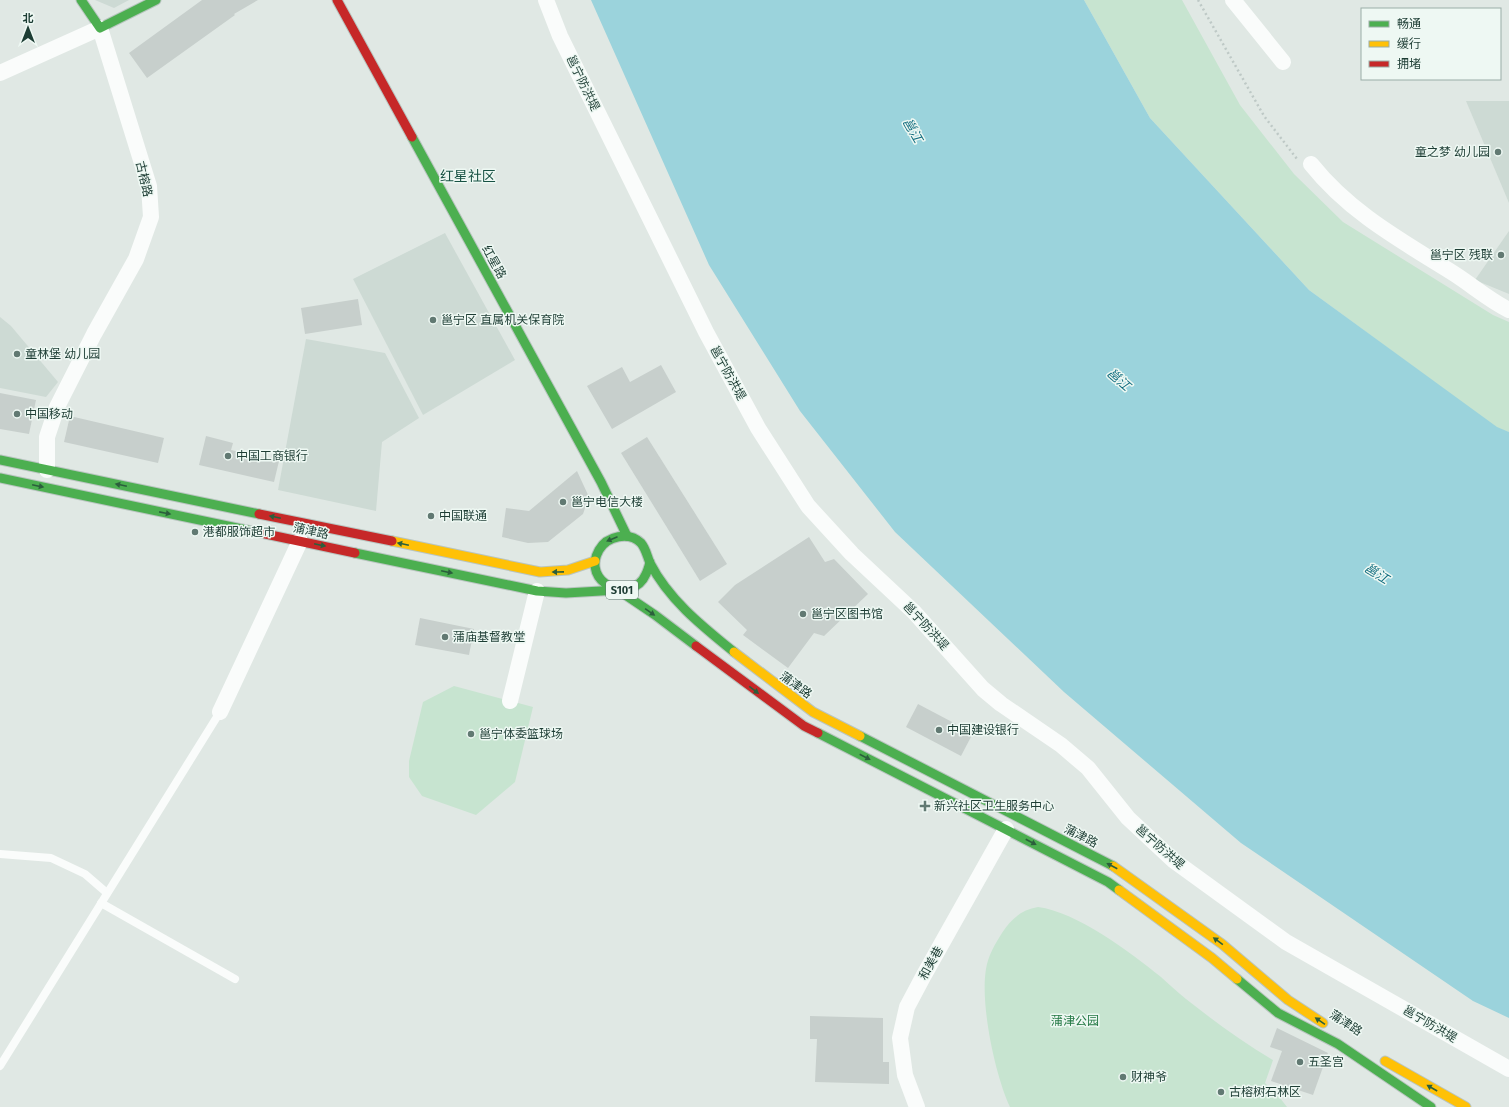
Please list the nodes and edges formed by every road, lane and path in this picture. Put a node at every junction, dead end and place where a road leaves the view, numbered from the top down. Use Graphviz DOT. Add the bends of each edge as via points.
graph roads {
  1 [pos="80,0"];
  2 [pos="156,0"];
  3 [pos="337,0"];
  4 [pos="546,0"];
  5 [pos="1233,0"];
  6 [pos="100,28"];
  7 [pos="1283,62"];
  8 [pos="0,73"];
  9 [pos="1311,164"];
  10 [pos="1509,310"];
  11 [pos="0,460"];
  12 [pos="47,470"];
  13 [pos="0,478"];
  14 [pos="626,536"];
  15 [pos="300,541"];
  16 [pos="595,561"];
  17 [pos="650,562"];
  18 [pos="618,590"];
  19 [pos="538,591"];
  20 [pos="510,701"];
  21 [pos="220,712"];
  22 [pos="1006,829"];
  23 [pos="0,854"];
  24 [pos="107,893"];
  25 [pos="101,903"];
  26 [pos="235,979"];
  27 [pos="1332,1029"];
  28 [pos="1376,1056"];
  29 [pos="0,1066"];
  30 [pos="1509,1069"];
  31 [pos="917,1107"];
  32 [pos="1431,1107"];
  33 [pos="1466,1107"];
  1 -- 6 [label="main road"];
  2 -- 6 [label="main road"];
  3 -- 14 [label="main road, 红星路" via="601,482"];
  4 -- 30 [label="street, 邕宁防洪堤" via="560,36 706,332 758,428 808,506 852,554 914,612 983,689 1061,745 1088,768 1128,818 1173,860 1286,942"];
  5 -- 7 [label="street"];
  6 -- 8 [label="street"];
  6 -- 12 [label="street, 古榕路" via="149,186 151,217 136,259 57,407 47,437"];
  9 -- 10 [label="street" via="1321,177 1376,225"];
  11 -- 12 [label="main road, 蒲津路"];
  16 -- 12 [label="main road, 蒲津路, one-way" via="566,572 540,572"];
  13 -- 15 [label="main road, 蒲津路, one-way"];
  14 -- 16 [label="main road, one-way" via="609,539 597,552"];
  14 -- 17 [label="main road, 蒲津路" via="636,539 643,545"];
  15 -- 19 [label="main road, 蒲津路, one-way"];
  15 -- 21 [label="street"];
  16 -- 18 [label="main road, 蒲津路 / S101" via="601,580 610,588"];
  17 -- 18 [label="main road, 蒲津路 / S101" via="646,578 640,584 634,588"];
  27 -- 17 [label="main road, 蒲津路, one-way" via="1288,1000 1222,944 1117,868 812,712 709,632 664,586"];
  18 -- 19 [label="main road, 蒲津路" via="566,594"];
  18 -- 22 [label="main road, 蒲津路, one-way" via="804,726"];
  19 -- 20 [label="street"];
  21 -- 24 [label="lane"];
  22 -- 31 [label="street, 和美巷" via="907,1007 900,1038 905,1075"];
  22 -- 32 [label="main road, 蒲津路, one-way" via="1108,882 1212,958 1278,1013 1338,1044"];
  23 -- 24 [label="lane" via="51,858 85,874"];
  24 -- 25 [label="lane"];
  25 -- 26 [label="lane"];
  25 -- 29 [label="lane"];
  33 -- 28 [label="main road, one-way"];
}
